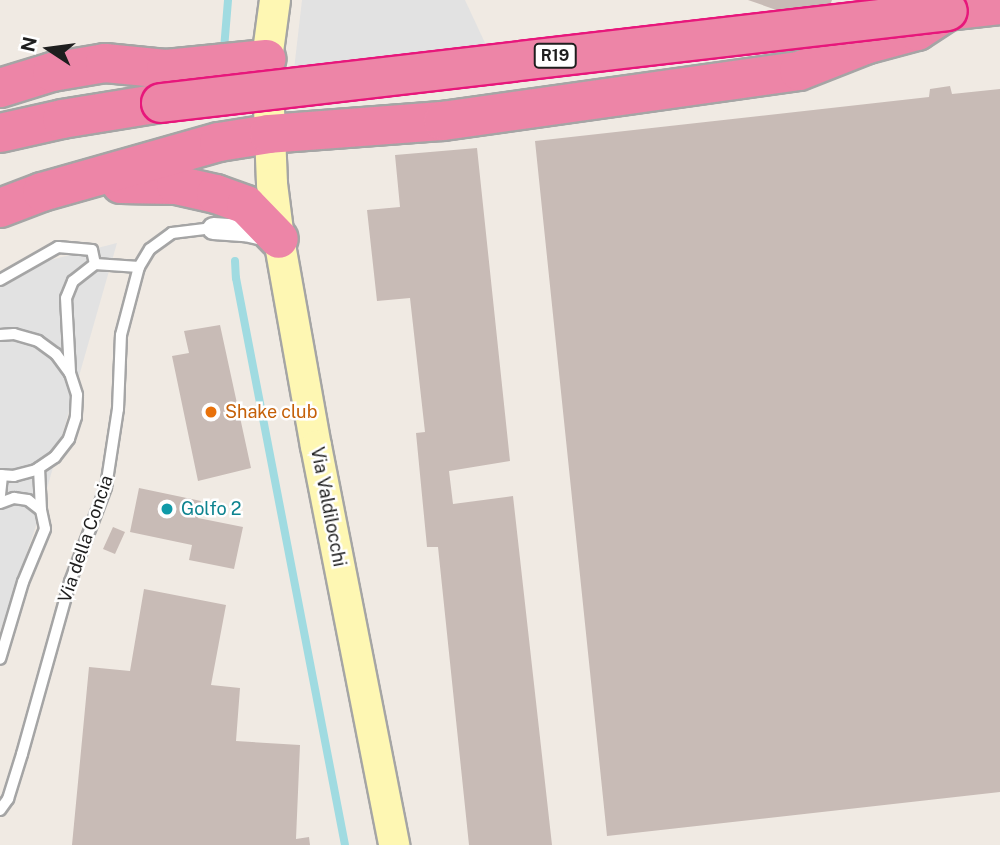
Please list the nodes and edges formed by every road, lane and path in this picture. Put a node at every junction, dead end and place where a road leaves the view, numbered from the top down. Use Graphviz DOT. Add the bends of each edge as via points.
graph roads {
  1 [pos="275,0"];
  2 [pos="1000,5"];
  3 [pos="948,11"];
  4 [pos="267,59"];
  5 [pos="0,88"];
  6 [pos="0,133"];
  7 [pos="269,134"];
  8 [pos="74,184"];
  9 [pos="0,208"];
  10 [pos="213,228"];
  11 [pos="262,234"];
  12 [pos="95,264"];
  13 [pos="139,268"];
  14 [pos="0,281"];
  15 [pos="0,335"];
  16 [pos="70,373"];
  17 [pos="39,468"];
  18 [pos="1,475"];
  19 [pos="0,495"];
  20 [pos="0,503"];
  21 [pos="41,510"];
  22 [pos="0,659"];
  23 [pos="0,810"];
  24 [pos="394,845"];
  1 -- 4 [label="main road, Via Valdilocchi"];
  2 -- 3 [label="highway, R19"];
  3 -- 6 [label="highway, R19, bridge" via="161,103"];
  3 -- 7 [label="highway" via="917,31 864,45 799,71 443,121"];
  4 -- 5 [label="highway" via="166,69 106,63 52,72"];
  4 -- 7 [label="main road, Via Valdilocchi"];
  7 -- 8 [label="highway" via="219,142"];
  7 -- 11 [label="main road, Via Valdilocchi"];
  8 -- 9 [label="highway"];
  8 -- 11 [label="highway" via="155,183 197,188 246,205"];
  10 -- 11 [label="street"];
  10 -- 13 [label="lane, Via della Concia" via="172,233 150,249"];
  11 -- 24 [label="main road, Via Valdilocchi" via="316,446"];
  12 -- 13 [label="lane"];
  12 -- 14 [label="lane" via="92,250 58,247"];
  12 -- 16 [label="lane" via="73,281 66,298"];
  13 -- 23 [label="lane, Via della Concia" via="121,335 118,410 106,487 70,582 22,754"];
  15 -- 16 [label="lane" via="38,341 56,354"];
  16 -- 17 [label="lane" via="77,395 69,439"];
  17 -- 18 [label="lane"];
  17 -- 21 [label="lane"];
  18 -- 19 [label="lane"];
  20 -- 21 [label="lane" via="13,498 28,500"];
  21 -- 22 [label="lane" via="45,529"];
}
